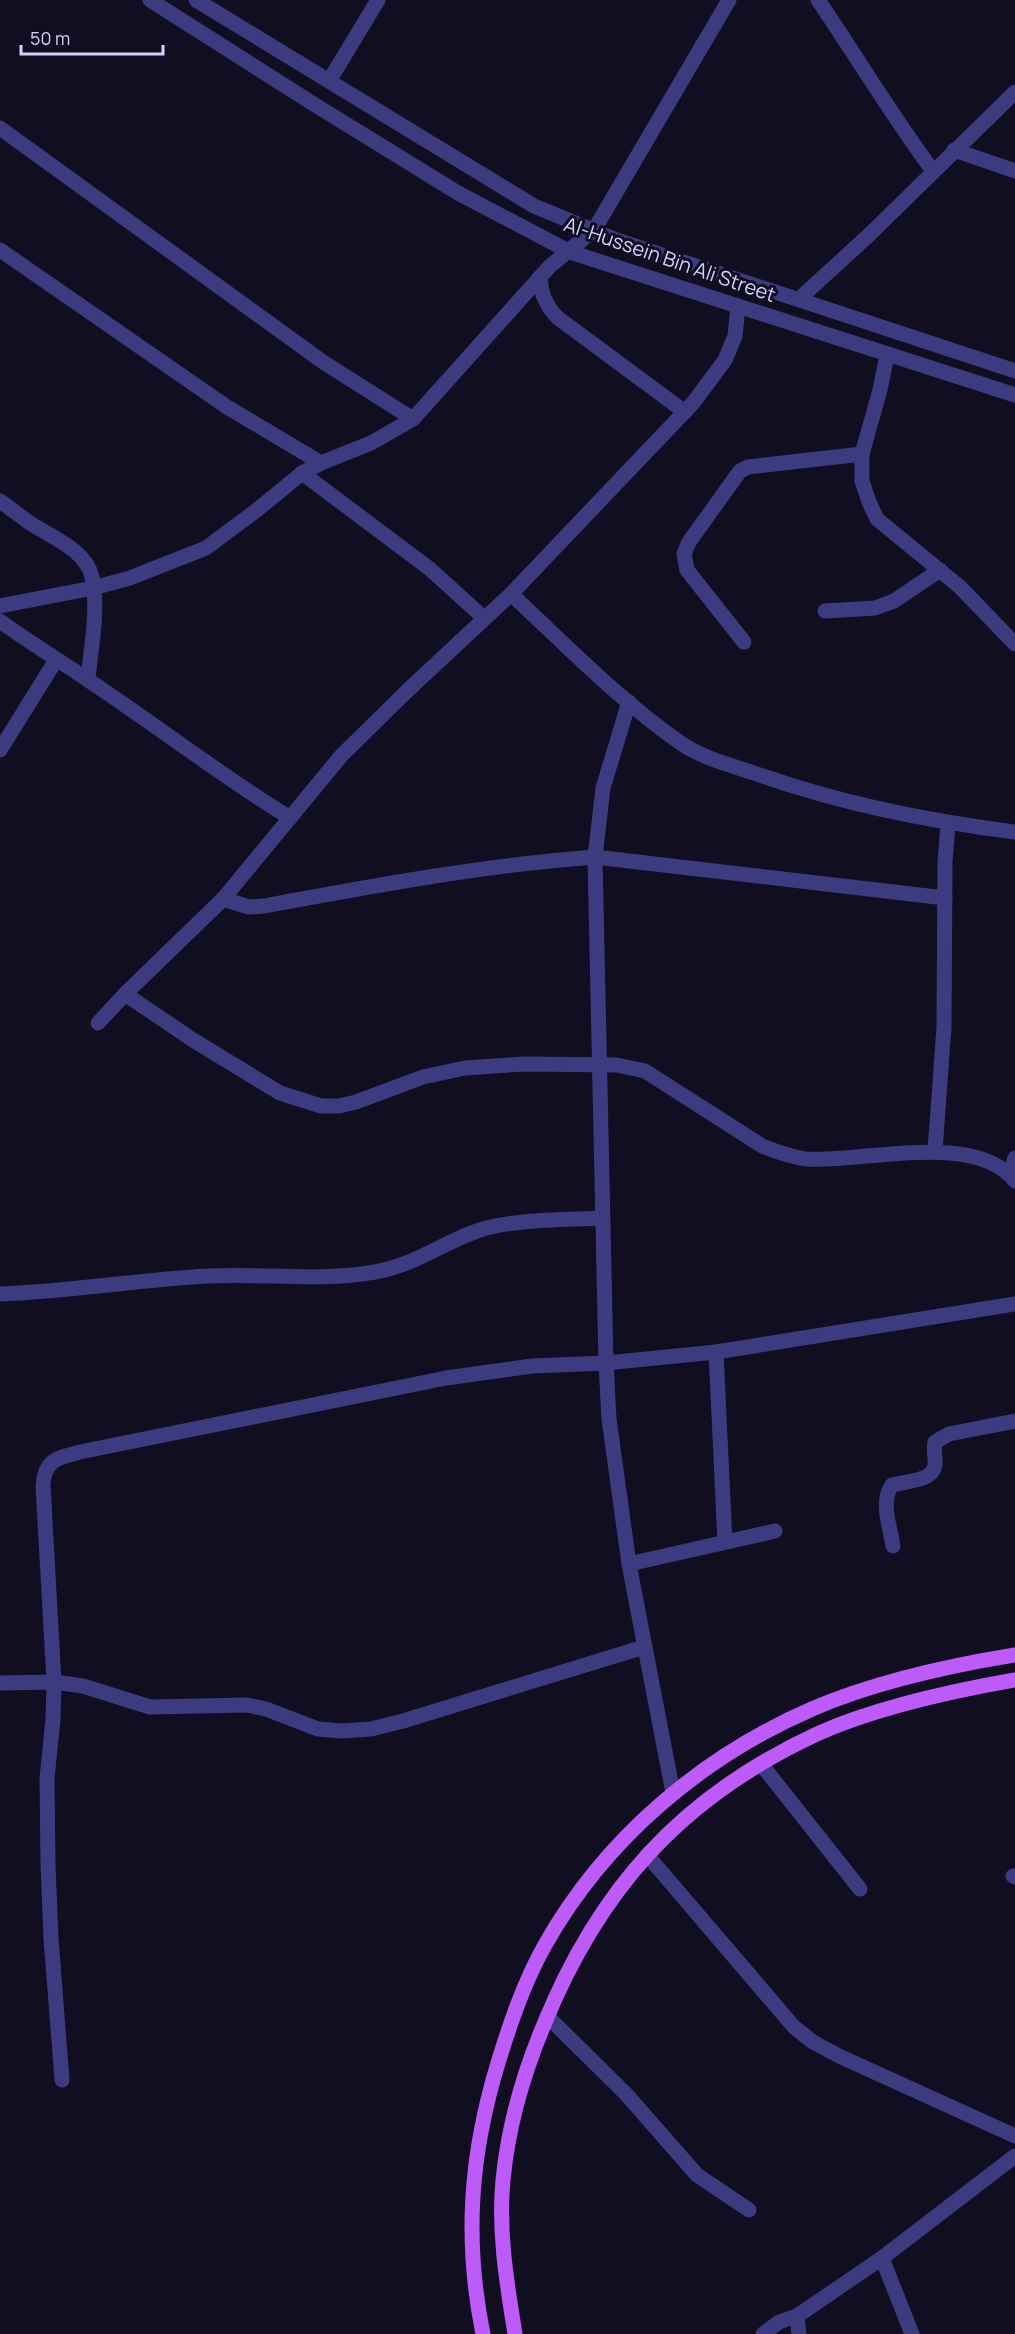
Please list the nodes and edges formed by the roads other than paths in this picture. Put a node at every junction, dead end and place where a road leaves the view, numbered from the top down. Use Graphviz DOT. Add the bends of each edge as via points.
graph roads {
  1 [pos="150,0"];
  2 [pos="196,0"];
  3 [pos="378,0"];
  4 [pos="729,0"];
  5 [pos="818,0"];
  6 [pos="329,81"];
  7 [pos="1015,92"];
  8 [pos="0,128"];
  9 [pos="954,150"];
  10 [pos="933,171"];
  11 [pos="1015,171"];
  12 [pos="594,230"];
  13 [pos="0,250"];
  14 [pos="570,252"];
  15 [pos="540,277"];
  16 [pos="799,299"];
  17 [pos="738,306"];
  18 [pos="887,355"];
  19 [pos="1015,371"];
  20 [pos="1015,395"];
  21 [pos="685,412"];
  22 [pos="413,419"];
  23 [pos="862,454"];
  24 [pos="321,463"];
  25 [pos="302,473"];
  26 [pos="0,501"];
  27 [pos="940,570"];
  28 [pos="93,588"];
  29 [pos="511,594"];
  30 [pos="0,606"];
  31 [pos="825,611"];
  32 [pos="484,618"];
  33 [pos="0,621"];
  34 [pos="744,642"];
  35 [pos="1015,644"];
  36 [pos="56,660"];
  37 [pos="88,679"];
  38 [pos="629,702"];
  39 [pos="0,750"];
  40 [pos="290,818"];
  41 [pos="948,824"];
  42 [pos="1015,832"];
  43 [pos="595,857"];
  44 [pos="945,898"];
  45 [pos="223,899"];
  46 [pos="125,994"];
  47 [pos="98,1023"];
  48 [pos="599,1064"];
  49 [pos="935,1151"];
  50 [pos="1015,1158"];
  51 [pos="1012,1178"];
  52 [pos="602,1218"];
  53 [pos="0,1294"];
  54 [pos="1015,1304"];
  55 [pos="716,1352"];
  56 [pos="606,1363"];
  57 [pos="1015,1421"];
  58 [pos="775,1532"];
  59 [pos="725,1542"];
  60 [pos="893,1546"];
  61 [pos="629,1564"];
  62 [pos="644,1647"];
  63 [pos="1015,1655"];
  64 [pos="1015,1680"];
  65 [pos="54,1682"];
  66 [pos="0,1683"];
  67 [pos="761,1764"];
  68 [pos="673,1793"];
  69 [pos="647,1855"];
  70 [pos="860,1889"];
  71 [pos="547,2016"];
  72 [pos="62,2079"];
  73 [pos="1015,2136"];
  74 [pos="1015,2156"];
  75 [pos="748,2210"];
  76 [pos="882,2258"];
  77 [pos="797,2316"];
  78 [pos="483,2334"];
  79 [pos="515,2334"];
  80 [pos="763,2334"];
  81 [pos="799,2334"];
  82 [pos="912,2334"];
  1 -- 14 [label="street, Al-Hussein Bin Ali Street" via="458,193"];
  2 -- 6 [label="street, Al-Hussein Bin Ali Street"];
  3 -- 6 [label="street"];
  4 -- 12 [label="street"];
  5 -- 10 [label="street"];
  6 -- 12 [label="street, Al-Hussein Bin Ali Street" via="525,201"];
  7 -- 9 [label="street"];
  8 -- 22 [label="street" via="323,362"];
  9 -- 10 [label="street"];
  9 -- 11 [label="street"];
  10 -- 16 [label="street"];
  12 -- 14 [label="street"];
  12 -- 16 [label="street, Al-Hussein Bin Ali Street"];
  13 -- 24 [label="street" via="227,407"];
  14 -- 15 [label="street"];
  14 -- 17 [label="street, Al-Hussein Bin Ali Street"];
  15 -- 21 [label="street" via="544,300 558,318"];
  15 -- 22 [label="street"];
  16 -- 19 [label="street, Al-Hussein Bin Ali Street"];
  17 -- 18 [label="street, Al-Hussein Bin Ali Street"];
  17 -- 21 [label="street" via="735,336 725,360"];
  18 -- 20 [label="street, Al-Hussein Bin Ali Street"];
  18 -- 23 [label="street"];
  21 -- 29 [label="street"];
  22 -- 24 [label="street" via="371,443"];
  23 -- 27 [label="street" via="862,481 877,519"];
  23 -- 34 [label="street" via="740,471 689,542 684,554 687,570"];
  24 -- 25 [label="street"];
  25 -- 28 [label="street" via="206,548"];
  25 -- 32 [label="street" via="430,569"];
  26 -- 28 [label="street" via="63,542 92,575"];
  27 -- 31 [label="street" via="894,601 875,608"];
  27 -- 35 [label="street"];
  28 -- 30 [label="street"];
  28 -- 37 [label="street"];
  29 -- 32 [label="street"];
  29 -- 38 [label="street"];
  32 -- 40 [label="street" via="341,756"];
  33 -- 36 [label="street"];
  36 -- 37 [label="street"];
  36 -- 39 [label="street"];
  37 -- 40 [label="street" via="235,784"];
  38 -- 41 [label="street" via="684,745 723,763 849,802"];
  38 -- 43 [label="street" via="603,788"];
  40 -- 45 [label="street"];
  41 -- 42 [label="street"];
  41 -- 44 [label="street"];
  43 -- 44 [label="street"];
  43 -- 45 [label="street" via="264,906 249,907"];
  43 -- 48 [label="street"];
  44 -- 49 [label="street" via="944,1027"];
  45 -- 46 [label="street"];
  46 -- 47 [label="street"];
  46 -- 48 [label="street" via="280,1093 321,1106 356,1102 423,1077 465,1068"];
  48 -- 49 [label="street" via="645,1071 762,1146 783,1155 807,1159"];
  48 -- 52 [label="street"];
  49 -- 51 [label="street" via="978,1159"];
  50 -- 51 [label="street"];
  52 -- 53 [label="street" via="482,1229 405,1265 349,1277 207,1276"];
  52 -- 56 [label="street"];
  54 -- 55 [label="street"];
  55 -- 56 [label="street"];
  55 -- 59 [label="street"];
  56 -- 61 [label="street" via="609,1419"];
  56 -- 65 [label="street" via="532,1366 446,1378 59,1457 49,1464 43,1485"];
  57 -- 60 [label="street" via="949,1434 935,1442 932,1473 892,1485 886,1508"];
  58 -- 59 [label="street"];
  59 -- 61 [label="street"];
  61 -- 62 [label="street"];
  62 -- 65 [label="street" via="371,1729 341,1731 318,1729 247,1705 150,1707 83,1686"];
  62 -- 68 [label="street"];
  63 -- 68 [label="main road" via="893,1682 811,1709 711,1764"];
  64 -- 67 [label="main road" via="866,1716 819,1733"];
  65 -- 66 [label="street"];
  65 -- 72 [label="street" via="47,1778 48,1865"];
  67 -- 69 [label="main road" via="701,1805"];
  67 -- 70 [label="street"];
  68 -- 78 [label="main road" via="624,1838 584,1885 544,1947 514,2013 487,2100 472,2188 473,2272"];
  69 -- 71 [label="main road" via="595,1922"];
  69 -- 73 [label="street" via="800,2032 838,2056"];
  71 -- 75 [label="street" via="626,2094 698,2175"];
  71 -- 79 [label="main road" via="520,2093 503,2181 502,2237"];
  74 -- 76 [label="street"];
  76 -- 77 [label="street"];
  76 -- 82 [label="street"];
  77 -- 80 [label="street" via="779,2322"];
  77 -- 81 [label="street"];
}
